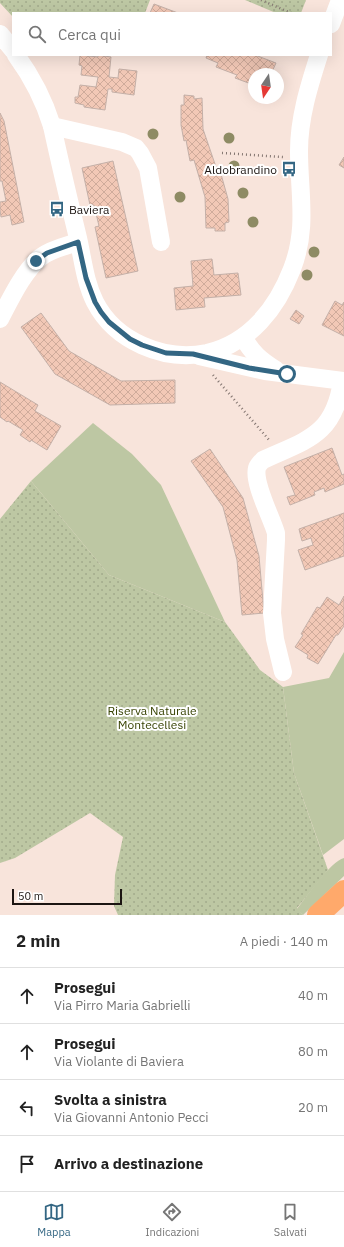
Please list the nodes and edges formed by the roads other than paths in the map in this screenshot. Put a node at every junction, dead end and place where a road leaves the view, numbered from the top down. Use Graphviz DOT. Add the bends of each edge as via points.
graph roads {
  1 [pos="340,0"];
  2 [pos="332,21"];
  3 [pos="0,34"];
  4 [pos="12,49"];
  5 [pos="17,56"];
  6 [pos="320,56"];
  7 [pos="52,126"];
  8 [pos="78,242"];
  9 [pos="161,242"];
  10 [pos="0,319"];
  11 [pos="243,337"];
  12 [pos="193,354"];
  13 [pos="278,372"];
  14 [pos="343,381"];
  15 [pos="283,672"];
  16 [pos="344,890"];
  17 [pos="318,915"];
  1 -- 2 [label="street"];
  3 -- 4 [label="street"];
  5 -- 7 [label="street" via="38,92"];
  6 -- 11 [label="street" via="300,133 302,214 298,249 287,282 276,302 260,323"];
  7 -- 8 [label="street"];
  7 -- 9 [label="street" via="122,142 136,148 148,168"];
  8 -- 10 [label="street" via="47,253 36,261"];
  8 -- 12 [label="street" via="91,293 109,322 125,336 142,345 166,353"];
  11 -- 12 [label="street" via="224,348"];
  11 -- 13 [label="street" via="258,358"];
  12 -- 13 [label="street" via="249,368"];
  13 -- 14 [label="street"];
  14 -- 15 [label="street" via="337,402 323,428 281,453 262,460 257,469 257,483 276,536 272,613"];
  16 -- 17 [label="highway"];
}
